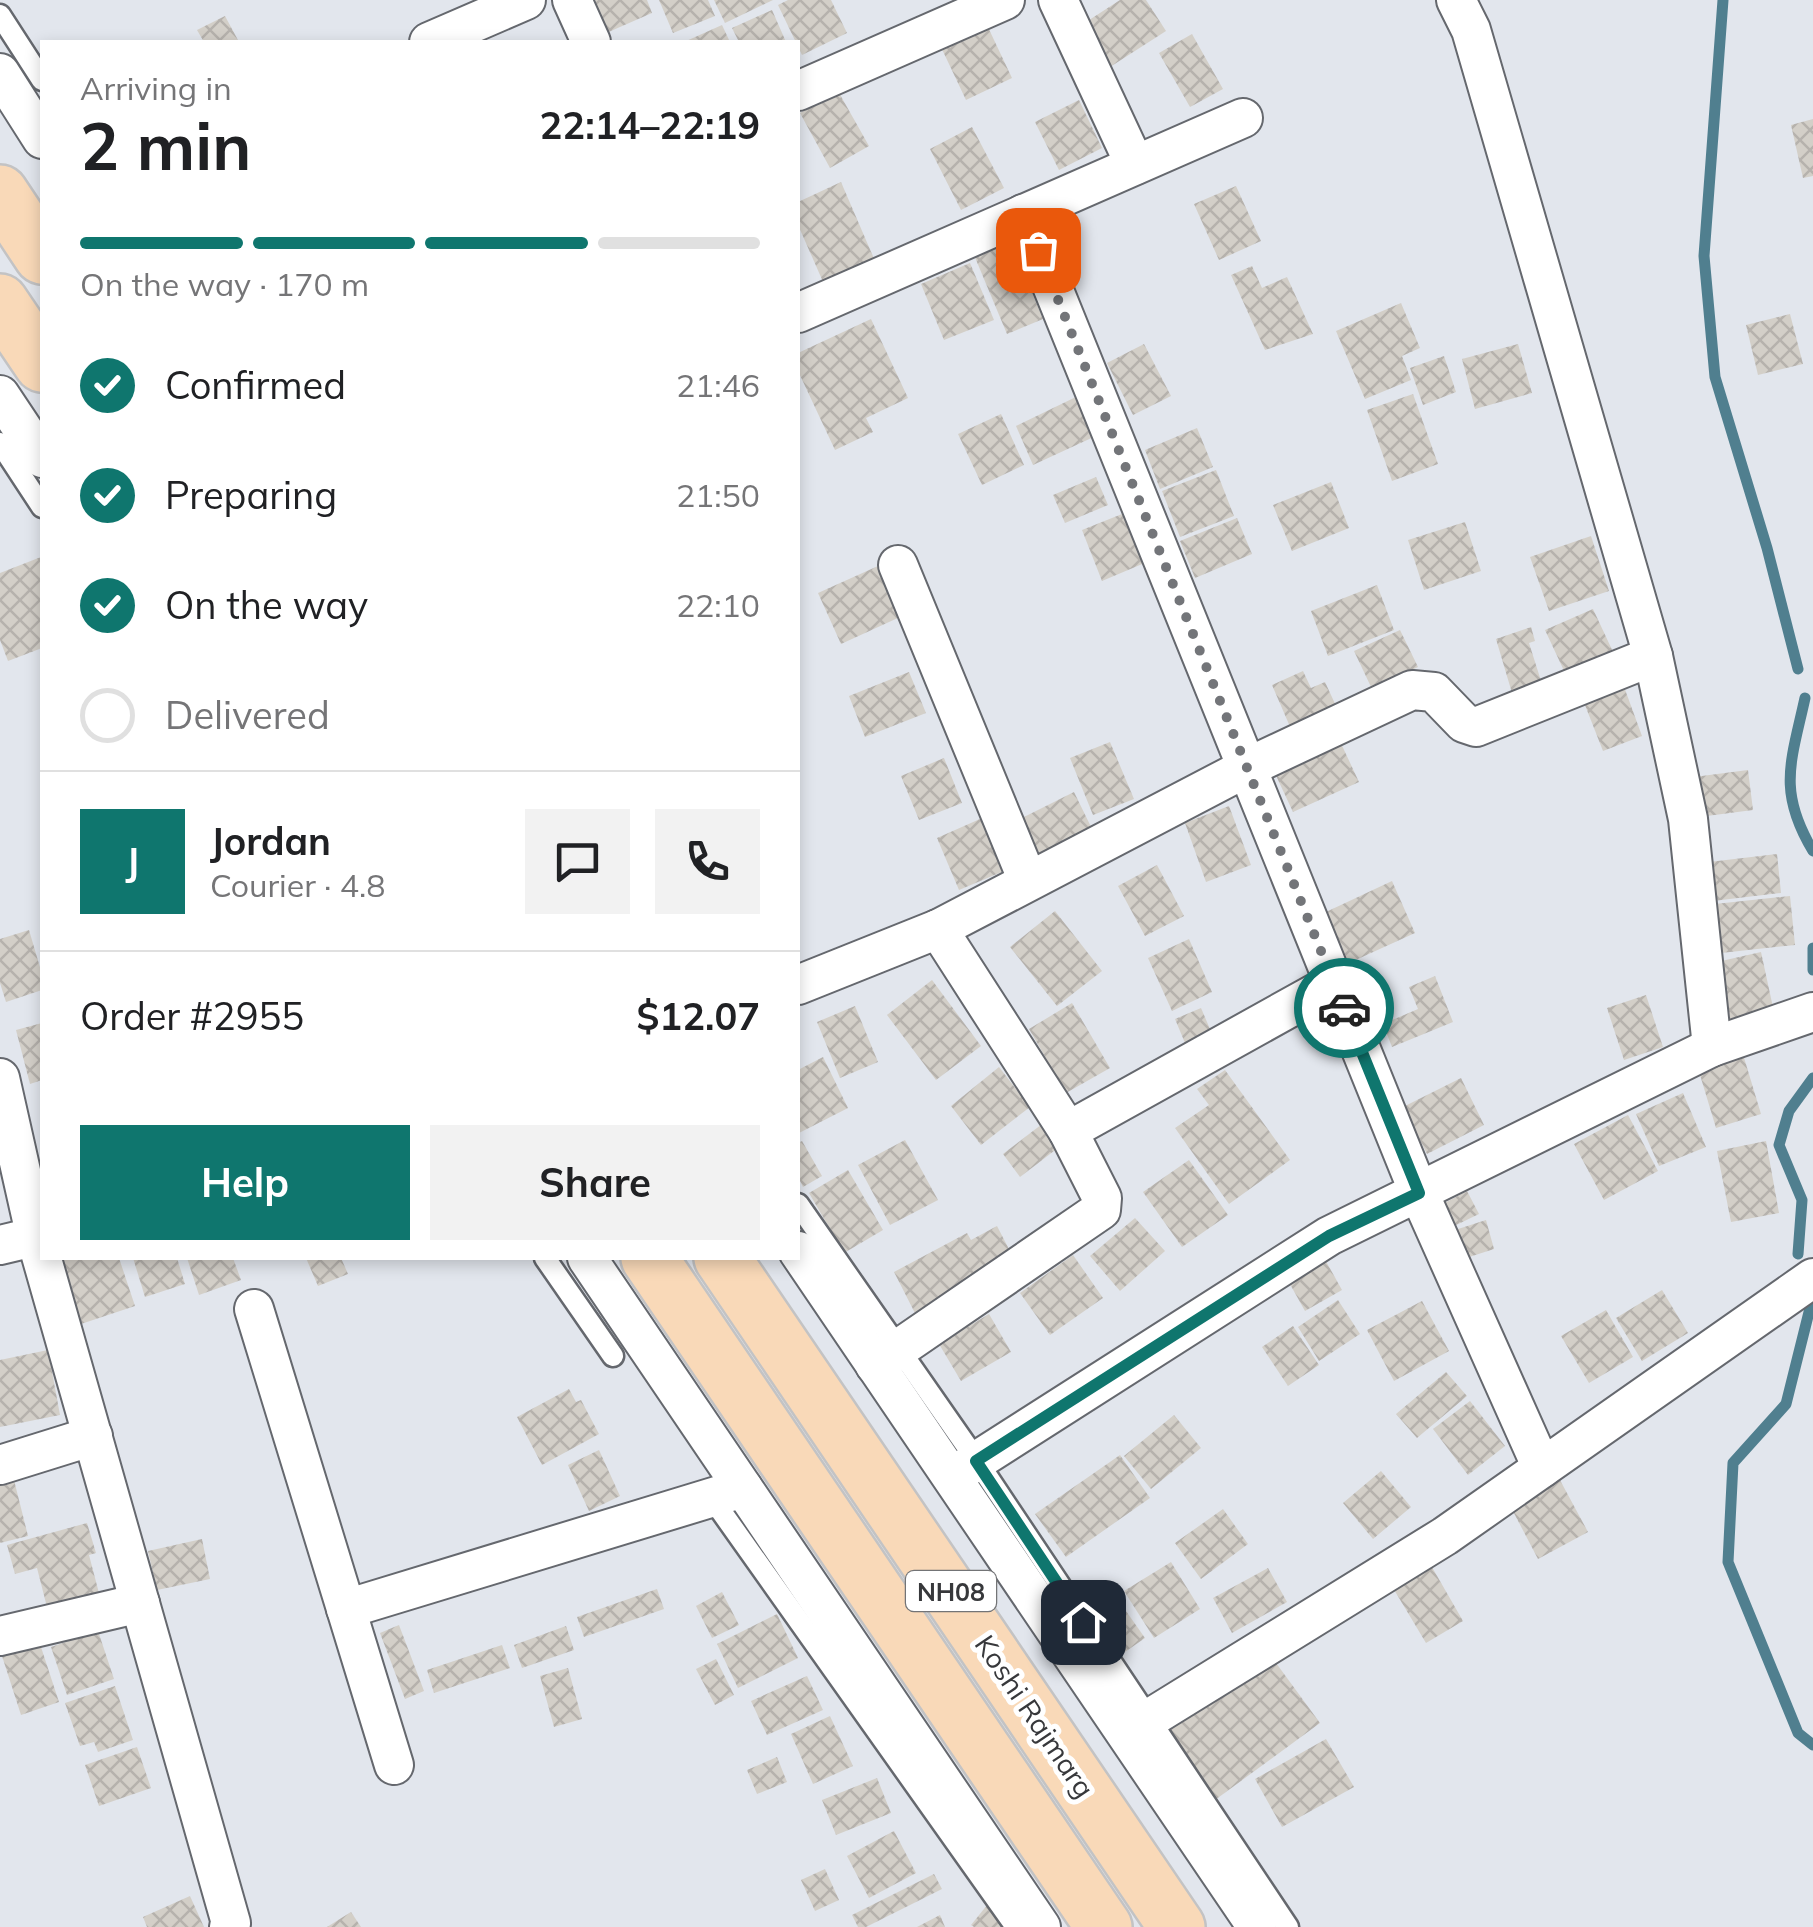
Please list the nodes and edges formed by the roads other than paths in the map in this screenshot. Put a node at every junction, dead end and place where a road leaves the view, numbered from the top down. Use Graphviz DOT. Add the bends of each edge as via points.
graph roads {
  1 [pos="526,0"];
  2 [pos="572,0"];
  3 [pos="1005,0"];
  4 [pos="1058,0"];
  5 [pos="1456,0"];
  6 [pos="0,16"];
  7 [pos="433,40"];
  8 [pos="590,40"];
  9 [pos="0,72"];
  10 [pos="40,77"];
  11 [pos="800,90"];
  12 [pos="1243,118"];
  13 [pos="40,136"];
  14 [pos="1135,165"];
  15 [pos="0,193"];
  16 [pos="1024,214"];
  17 [pos="40,253"];
  18 [pos="0,302"];
  19 [pos="800,312"];
  20 [pos="40,361"];
  21 [pos="0,395"];
  22 [pos="0,443"];
  23 [pos="40,455"];
  24 [pos="40,504"];
  25 [pos="898,565"];
  26 [pos="1653,656"];
  27 [pos="1246,768"];
  28 [pos="1028,882"];
  29 [pos="938,929"];
  30 [pos="1334,982"];
  31 [pos="800,985"];
  32 [pos="1813,1012"];
  33 [pos="1712,1047"];
  34 [pos="0,1078"];
  35 [pos="1068,1132"];
  36 [pos="1419,1193"];
  37 [pos="800,1207"];
  38 [pos="26,1239"];
  39 [pos="800,1253"];
  40 [pos="547,1260"];
  41 [pos="588,1260"];
  42 [pos="650,1260"];
  43 [pos="723,1260"];
  44 [pos="1813,1278"];
  45 [pos="254,1309"];
  46 [pos="612,1356"];
  47 [pos="886,1357"];
  48 [pos="92,1436"];
  49 [pos="0,1465"];
  50 [pos="1542,1468"];
  51 [pos="965,1469"];
  52 [pos="727,1492"];
  53 [pos="140,1603"];
  54 [pos="346,1609"];
  55 [pos="0,1636"];
  56 [pos="1136,1726"];
  57 [pos="394,1765"];
  58 [pos="229,1927"];
  59 [pos="1016,1927"];
  60 [pos="1041,1927"];
  61 [pos="1104,1927"];
  62 [pos="1177,1927"];
  63 [pos="1257,1927"];
  64 [pos="1288,1927"];
  1 -- 7 [label="street"];
  2 -- 8 [label="street"];
  3 -- 11 [label="street"];
  4 -- 14 [label="street"];
  5 -- 26 [label="street" via="1476,49"];
  6 -- 10 [label="lane"];
  9 -- 13 [label="street"];
  12 -- 14 [label="street"];
  14 -- 16 [label="street"];
  15 -- 17 [label="main road"];
  16 -- 19 [label="street"];
  16 -- 27 [label="street"];
  18 -- 20 [label="main road"];
  21 -- 23 [label="street"];
  22 -- 24 [label="lane"];
  25 -- 28 [label="street"];
  26 -- 27 [label="street" via="1476,727 1434,692 1412,690"];
  26 -- 33 [label="street" via="1688,819"];
  27 -- 28 [label="street"];
  27 -- 30 [label="street"];
  28 -- 29 [label="street"];
  29 -- 31 [label="street"];
  29 -- 35 [label="street"];
  30 -- 35 [label="street"];
  30 -- 36 [label="street"];
  32 -- 33 [label="street"];
  33 -- 36 [label="street"];
  34 -- 38 [label="street"];
  35 -- 47 [label="street" via="1102,1198 1101,1210"];
  36 -- 50 [label="street"];
  36 -- 51 [label="street" via="1329,1236"];
  37 -- 47 [label="lane"];
  38 -- 48 [label="street"];
  39 -- 47 [label="street"];
  40 -- 46 [label="lane"];
  41 -- 52 [label="street"];
  42 -- 61 [label="main road, NH08"];
  43 -- 62 [label="main road, Koshi Rajmarg / NH08"];
  44 -- 50 [label="street"];
  45 -- 54 [label="street"];
  47 -- 51 [label="street"];
  48 -- 49 [label="street"];
  48 -- 53 [label="street"];
  50 -- 56 [label="street"];
  51 -- 56 [label="street"];
  52 -- 54 [label="street"];
  52 -- 59 [label="lane"];
  52 -- 60 [label="street"];
  53 -- 55 [label="street"];
  53 -- 58 [label="street"];
  54 -- 57 [label="street"];
  56 -- 63 [label="street"];
  56 -- 64 [label="lane"];
}
